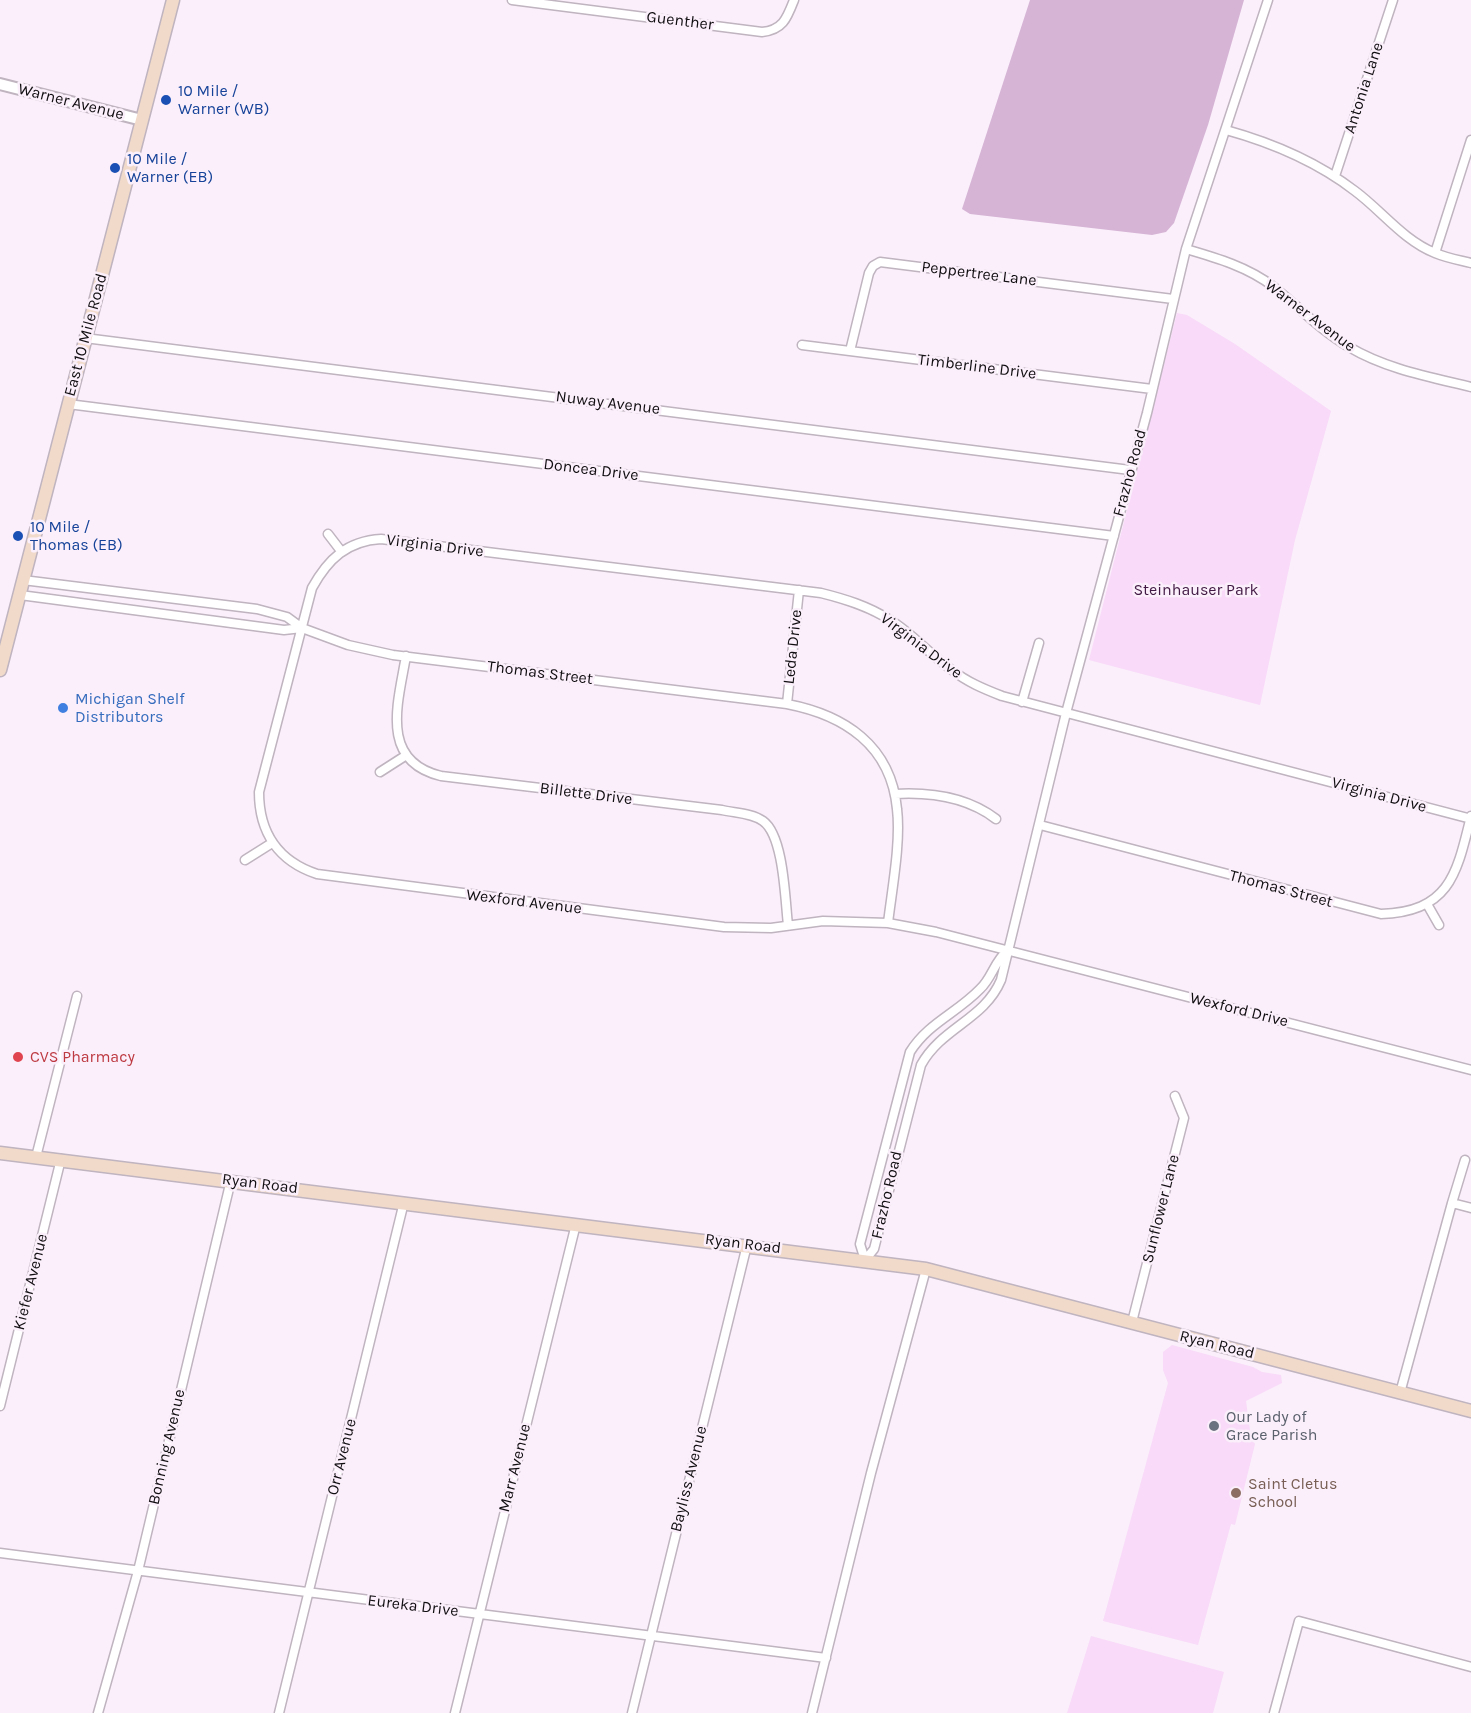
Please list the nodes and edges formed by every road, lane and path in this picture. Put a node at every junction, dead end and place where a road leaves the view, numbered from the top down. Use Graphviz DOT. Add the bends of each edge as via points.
graph roads {
  1 [pos="173,0"];
  2 [pos="512,0"];
  3 [pos="794,0"];
  4 [pos="1268,0"];
  5 [pos="1393,0"];
  6 [pos="0,84"];
  7 [pos="142,120"];
  8 [pos="1226,130"];
  9 [pos="1471,140"];
  10 [pos="1335,176"];
  11 [pos="1186,249"];
  12 [pos="1435,253"];
  13 [pos="1471,263"];
  14 [pos="1173,299"];
  15 [pos="85,338"];
  16 [pos="802,345"];
  17 [pos="850,351"];
  18 [pos="1471,387"];
  19 [pos="1152,389"];
  20 [pos="68,405"];
  21 [pos="1130,470"];
  22 [pos="328,534"];
  23 [pos="1114,536"];
  24 [pos="341,551"];
  25 [pos="23,580"];
  26 [pos="800,590"];
  27 [pos="131,593"];
  28 [pos="20,595"];
  29 [pos="181,600"];
  30 [pos="131,610"];
  31 [pos="178,615"];
  32 [pos="5,628"];
  33 [pos="302,628"];
  34 [pos="1039,643"];
  35 [pos="406,656"];
  36 [pos="0,670"];
  37 [pos="1022,702"];
  38 [pos="787,704"];
  39 [pos="1066,713"];
  40 [pos="405,756"];
  41 [pos="381,772"];
  42 [pos="895,794"];
  43 [pos="1471,818"];
  44 [pos="996,819"];
  45 [pos="1040,825"];
  46 [pos="272,843"];
  47 [pos="245,861"];
  48 [pos="1427,904"];
  49 [pos="888,923"];
  50 [pos="788,925"];
  51 [pos="1439,926"];
  52 [pos="1007,951"];
  53 [pos="77,996"];
  54 [pos="1471,1070"];
  55 [pos="1175,1096"];
  56 [pos="0,1153"];
  57 [pos="36,1157"];
  58 [pos="61,1159"];
  59 [pos="1465,1160"];
  60 [pos="231,1180"];
  61 [pos="404,1202"];
  62 [pos="1452,1203"];
  63 [pos="1471,1208"];
  64 [pos="576,1224"];
  65 [pos="747,1245"];
  66 [pos="865,1260"];
  67 [pos="926,1269"];
  68 [pos="1132,1322"];
  69 [pos="1400,1392"];
  70 [pos="0,1406"];
  71 [pos="1471,1411"];
  72 [pos="0,1553"];
  73 [pos="138,1571"];
  74 [pos="309,1594"];
  75 [pos="480,1615"];
  76 [pos="651,1635"];
  77 [pos="826,1658"];
  78 [pos="1471,1667"];
  79 [pos="98,1713"];
  80 [pos="279,1713"];
  81 [pos="455,1713"];
  82 [pos="632,1713"];
  83 [pos="812,1713"];
  84 [pos="1274,1713"];
  1 -- 7 [label="main road, East 10 Mile Road"];
  2 -- 3 [label="street, Guenther" via="762,32 776,30 786,21"];
  4 -- 8 [label="street, Frazho Road"];
  5 -- 10 [label="street, Antonia Lane"];
  6 -- 7 [label="street, Warner Avenue"];
  7 -- 15 [label="main road, East 10 Mile Road"];
  8 -- 10 [label="street" via="1281,147"];
  8 -- 11 [label="street, Frazho Road"];
  9 -- 12 [label="street"];
  10 -- 12 [label="street" via="1401,232"];
  11 -- 14 [label="street, Frazho Road"];
  11 -- 18 [label="street, Warner Avenue" via="1230,262 1265,281 1323,329 1361,354"];
  12 -- 13 [label="street"];
  14 -- 17 [label="street, Peppertree Lane" via="880,262 869,273"];
  14 -- 19 [label="street, Frazho Road"];
  15 -- 20 [label="main road, East 10 Mile Road"];
  15 -- 21 [label="street, Nuway Avenue"];
  16 -- 17 [label="street, Timberline Drive"];
  17 -- 19 [label="street, Timberline Drive"];
  19 -- 21 [label="street, Frazho Road"];
  20 -- 23 [label="street, Doncea Drive"];
  20 -- 25 [label="main road, East 10 Mile Road"];
  21 -- 23 [label="street, Frazho Road"];
  22 -- 24 [label="street"];
  23 -- 39 [label="street, Frazho Road"];
  24 -- 26 [label="street, Virginia Drive" via="366,540 392,540"];
  24 -- 33 [label="street, Virginia Drive" via="329,561 312,588"];
  25 -- 27 [label="street"];
  25 -- 28 [label="main road, East 10 Mile Road"];
  26 -- 37 [label="street, Virginia Drive" via="861,604 905,630 969,681"];
  26 -- 38 [label="street, Leda Drive"];
  27 -- 29 [label="street"];
  27 -- 30 [label="street"];
  28 -- 30 [label="street, Thomas Street"];
  28 -- 32 [label="main road, East 10 Mile Road"];
  29 -- 31 [label="street"];
  29 -- 33 [label="street" via="256,609 287,617"];
  30 -- 31 [label="street, Thomas Street"];
  31 -- 33 [label="street, Thomas Street" via="284,630"];
  32 -- 36 [label="main road, East 10 Mile Road"];
  33 -- 35 [label="street, Thomas Street" via="348,645"];
  33 -- 46 [label="street, Wexford Avenue" via="259,792 259,809"];
  34 -- 37 [label="street"];
  35 -- 38 [label="street, Thomas Street"];
  35 -- 40 [label="street" via="397,721"];
  37 -- 39 [label="street, Virginia Drive"];
  38 -- 42 [label="street, Thomas Street" via="833,716 862,735 882,761"];
  39 -- 43 [label="street, Virginia Drive"];
  39 -- 45 [label="street, Frazho Road"];
  40 -- 41 [label="street"];
  40 -- 50 [label="street, Billette Drive" via="441,776 722,810 758,818 769,827 778,845"];
  42 -- 44 [label="street" via="922,792 941,796 974,805"];
  42 -- 49 [label="street, Thomas Street" via="898,809"];
  43 -- 48 [label="street, Thomas Street" via="1454,874"];
  45 -- 48 [label="street, Thomas Street" via="1369,912 1401,913"];
  45 -- 52 [label="street, Frazho Road"];
  46 -- 47 [label="street"];
  46 -- 50 [label="street, Wexford Avenue" via="300,868 343,879 724,927"];
  48 -- 51 [label="street"];
  49 -- 50 [label="street, Wexford Avenue" via="824,921"];
  49 -- 52 [label="street, Wexford Avenue"];
  52 -- 54 [label="street, Wexford Drive"];
  52 -- 66 [label="street, Frazho Road" via="993,997 935,1043 921,1065 874,1249"];
  52 -- 66 [label="street, Frazho Road" via="997,960 981,989 928,1028 910,1052 860,1244"];
  53 -- 57 [label="street"];
  55 -- 68 [label="street, Sunflower Lane" via="1184,1118"];
  56 -- 57 [label="main road, Ryan Road"];
  57 -- 58 [label="main road, Ryan Road"];
  58 -- 60 [label="main road, Ryan Road"];
  58 -- 70 [label="street, Kiefer Avenue"];
  59 -- 62 [label="street"];
  60 -- 61 [label="main road, Ryan Road"];
  60 -- 73 [label="street, Bonning Avenue"];
  61 -- 64 [label="main road, Ryan Road"];
  61 -- 74 [label="street, Orr Avenue"];
  62 -- 63 [label="street"];
  62 -- 69 [label="street"];
  64 -- 65 [label="main road, Ryan Road"];
  64 -- 75 [label="street, Marr Avenue"];
  65 -- 66 [label="main road, Ryan Road"];
  65 -- 76 [label="street, Bayliss Avenue"];
  66 -- 67 [label="main road, Ryan Road"];
  67 -- 68 [label="main road, Ryan Road"];
  67 -- 77 [label="street"];
  68 -- 69 [label="main road, Ryan Road"];
  69 -- 71 [label="main road, Ryan Road"];
  72 -- 73 [label="street, Eureka Drive"];
  73 -- 74 [label="street, Eureka Drive"];
  73 -- 79 [label="street, Bonning Avenue"];
  74 -- 75 [label="street, Eureka Drive"];
  74 -- 80 [label="street, Orr Avenue"];
  75 -- 76 [label="street, Eureka Drive"];
  75 -- 81 [label="street, Marr Avenue"];
  76 -- 77 [label="street, Eureka Drive"];
  76 -- 82 [label="street, Bayliss Avenue"];
  77 -- 83 [label="street"];
  78 -- 84 [label="street" via="1299,1621"];
}
